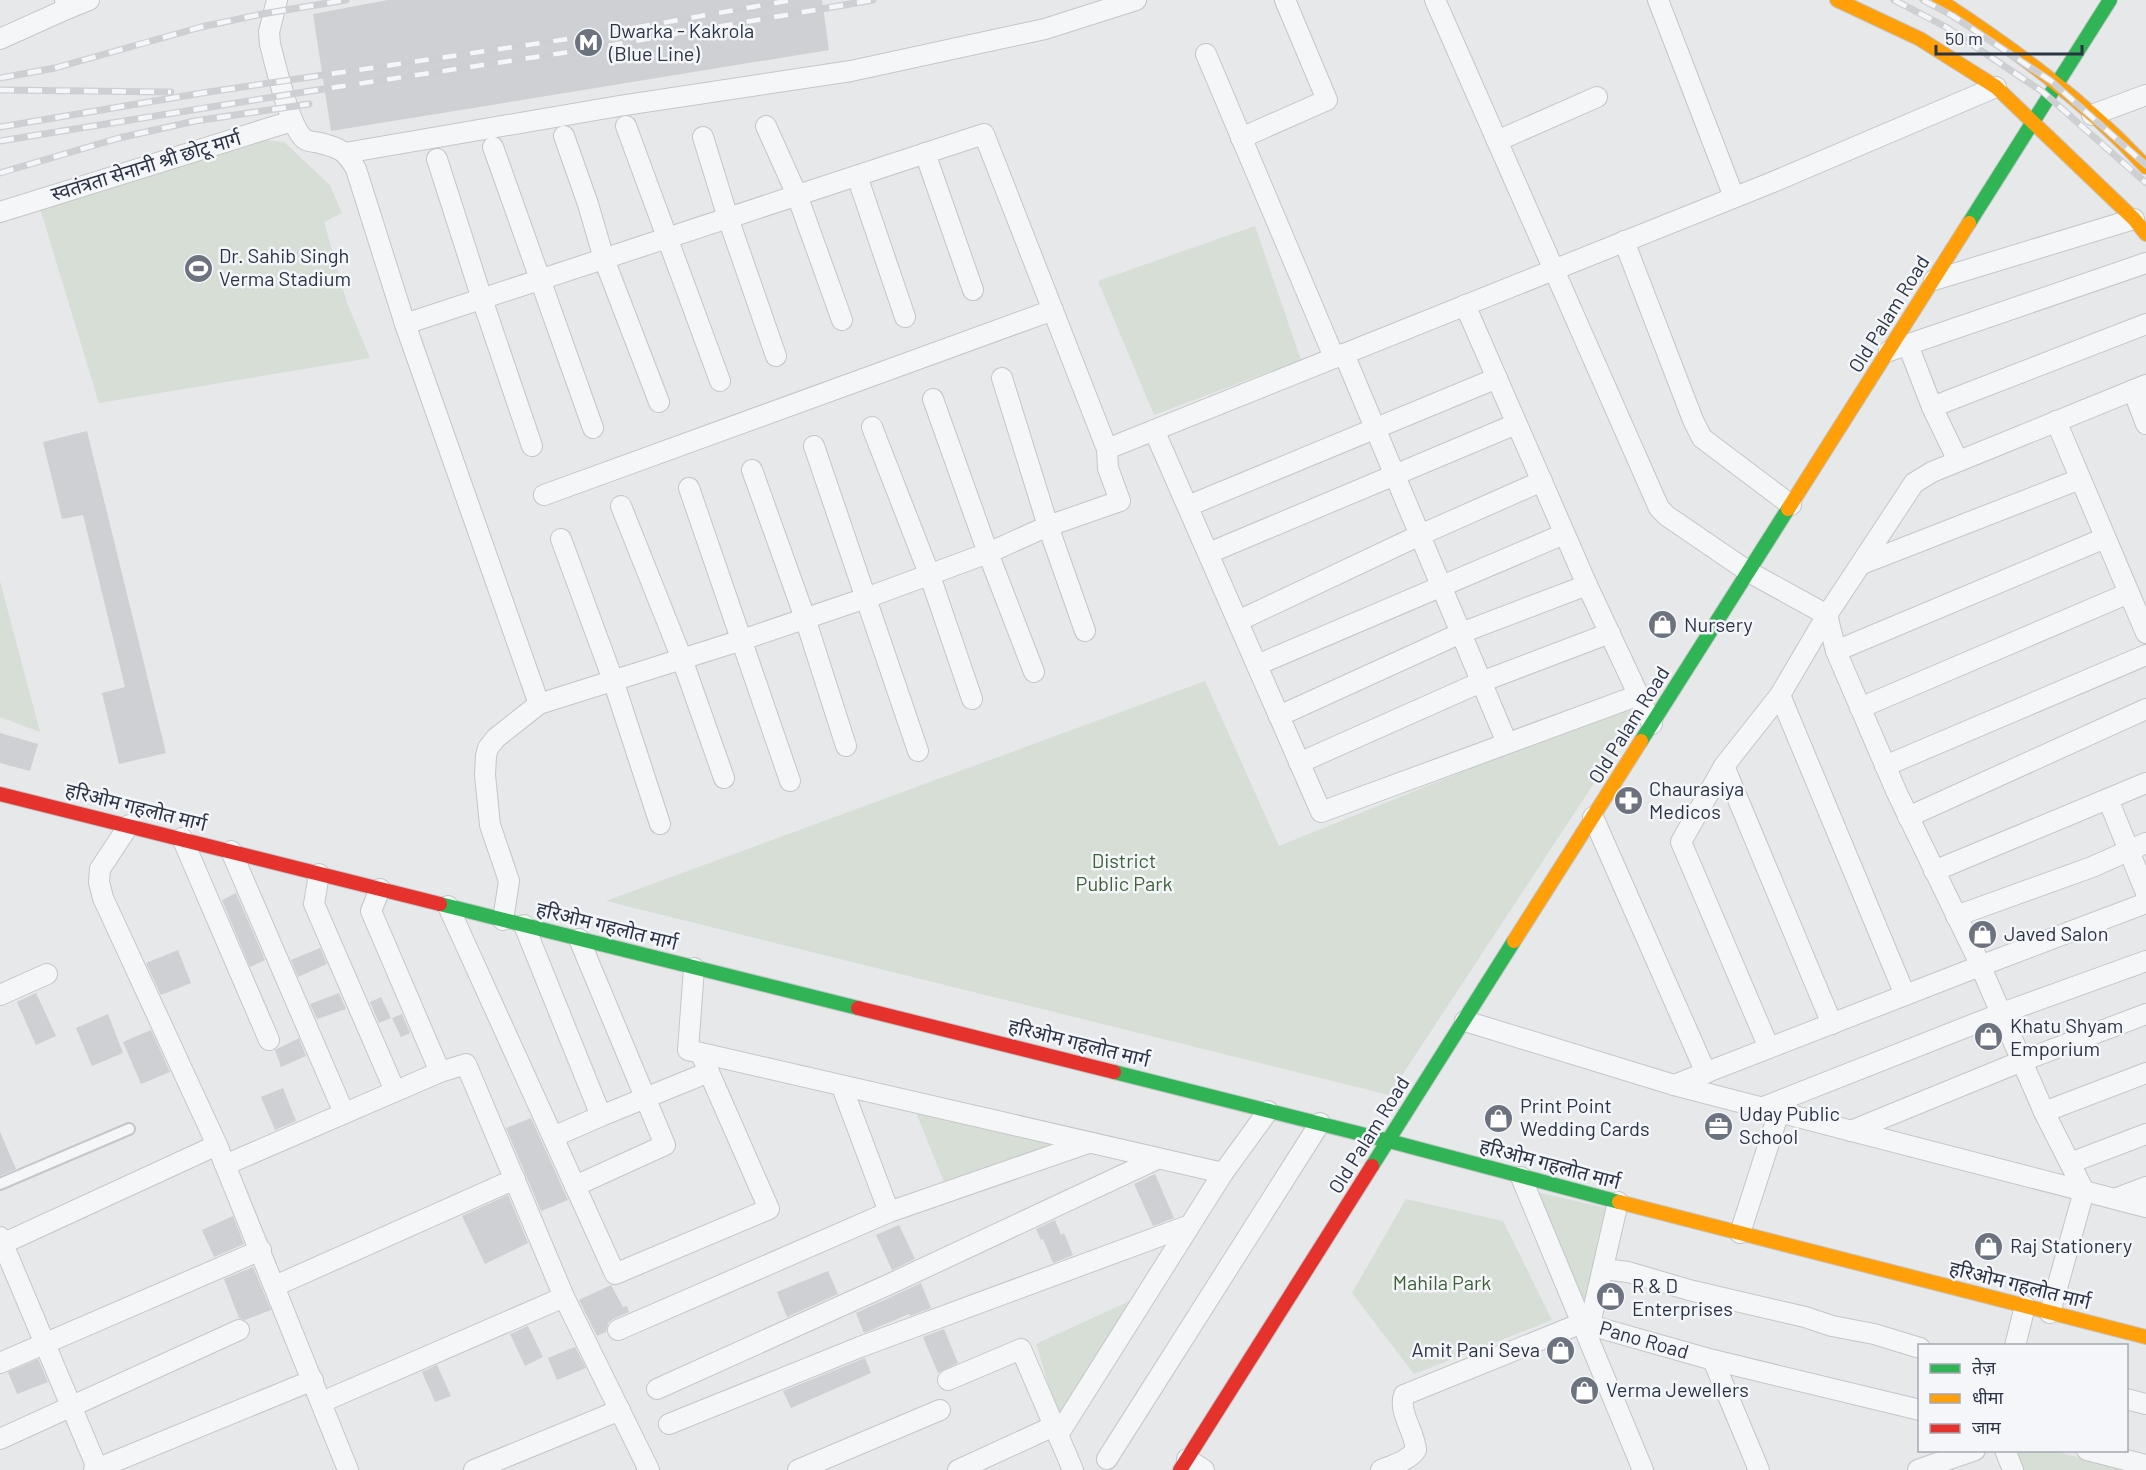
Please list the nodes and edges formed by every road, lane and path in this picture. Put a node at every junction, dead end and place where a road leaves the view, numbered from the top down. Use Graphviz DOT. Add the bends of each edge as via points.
graph roads {
  1 [pos="89,0"];
  2 [pos="277,0"];
  3 [pos="1136,0"];
  4 [pos="1285,0"];
  5 [pos="1435,0"];
  6 [pos="1658,0"];
  7 [pos="1837,0"];
  8 [pos="1939,0"];
  9 [pos="2110,0"];
  10 [pos="67,4"];
  11 [pos="1960,7"];
  12 [pos="0,39"];
  13 [pos="1206,54"];
  14 [pos="2058,83"];
  15 [pos="1996,87"];
  16 [pos="2146,95"];
  17 [pos="1597,96"];
  18 [pos="2092,115"];
  19 [pos="292,121"];
  20 [pos="2033,123"];
  21 [pos="626,126"];
  22 [pos="766,126"];
  23 [pos="564,136"];
  24 [pos="703,137"];
  25 [pos="1241,138"];
  26 [pos="1497,141"];
  27 [pos="493,147"];
  28 [pos="345,153"];
  29 [pos="925,153"];
  30 [pos="437,159"];
  31 [pos="2146,167"];
  32 [pos="857,176"];
  33 [pos="797,195"];
  34 [pos="1734,197"];
  35 [pos="0,212"];
  36 [pos="728,218"];
  37 [pos="2140,227"];
  38 [pos="667,238"];
  39 [pos="1624,241"];
  40 [pos="604,259"];
  41 [pos="2146,263"];
  42 [pos="1553,270"];
  43 [pos="539,280"];
  44 [pos="1934,280"];
  45 [pos="973,290"];
  46 [pos="482,299"];
  47 [pos="1465,305"];
  48 [pos="1053,310"];
  49 [pos="905,318"];
  50 [pos="842,320"];
  51 [pos="405,324"];
  52 [pos="2146,324"];
  53 [pos="1908,345"];
  54 [pos="1888,351"];
  55 [pos="776,356"];
  56 [pos="1339,356"];
  57 [pos="1002,378"];
  58 [pos="1497,378"];
  59 [pos="720,381"];
  60 [pos="2139,388"];
  61 [pos="933,399"];
  62 [pos="659,402"];
  63 [pos="1932,407"];
  64 [pos="2056,422"];
  65 [pos="1516,424"];
  66 [pos="2146,424"];
  67 [pos="872,427"];
  68 [pos="593,428"];
  69 [pos="1375,429"];
  70 [pos="1154,430"];
  71 [pos="532,446"];
  72 [pos="814,446"];
  73 [pos="1107,449"];
  74 [pos="1958,461"];
  75 [pos="752,470"];
  76 [pos="1395,476"];
  77 [pos="2080,479"];
  78 [pos="1542,481"];
  79 [pos="689,488"];
  80 [pos="544,495"];
  81 [pos="1791,505"];
  82 [pos="621,506"];
  83 [pos="1188,506"];
  84 [pos="1048,526"];
  85 [pos="1564,534"];
  86 [pos="1420,536"];
  87 [pos="2106,538"];
  88 [pos="561,539"];
  89 [pos="988,553"];
  90 [pos="1209,553"];
  91 [pos="1862,564"];
  92 [pos="1749,572"];
  93 [pos="930,576"];
  94 [pos="1587,585"];
  95 [pos="1441,586"];
  96 [pos="2129,593"];
  97 [pos="866,598"];
  98 [pos="1827,615"];
  99 [pos="805,618"];
  100 [pos="1238,621"];
  101 [pos="1085,631"];
  102 [pos="1461,633"];
  103 [pos="1610,633"];
  104 [pos="2146,633"];
  105 [pos="742,640"];
  106 [pos="1836,651"];
  107 [pos="2146,656"];
  108 [pos="682,659"];
  109 [pos="1257,665"];
  110 [pos="1034,672"];
  111 [pos="613,680"];
  112 [pos="1481,682"];
  113 [pos="1639,695"];
  114 [pos="1780,695"];
  115 [pos="972,699"];
  116 [pos="539,704"];
  117 [pos="1860,708"];
  118 [pos="2146,709"];
  119 [pos="1279,716"];
  120 [pos="1652,724"];
  121 [pos="1507,743"];
  122 [pos="846,746"];
  123 [pos="918,751"];
  124 [pos="1299,763"];
  125 [pos="1724,766"];
  126 [pos="1885,766"];
  127 [pos="724,778"];
  128 [pos="790,781"];
  129 [pos="2146,783"];
  130 [pos="0,794"];
  131 [pos="2108,799"];
  132 [pos="1593,817"];
  133 [pos="1908,817"];
  134 [pos="660,824"];
  135 [pos="129,825"];
  136 [pos="182,838"];
  137 [pos="2137,846"];
  138 [pos="231,851"];
  139 [pos="1934,871"];
  140 [pos="319,874"];
  141 [pos="380,889"];
  142 [pos="2146,893"];
  143 [pos="2146,903"];
  144 [pos="448,906"];
  145 [pos="1956,916"];
  146 [pos="503,920"];
  147 [pos="524,925"];
  148 [pos="579,939"];
  149 [pos="2146,961"];
  150 [pos="1980,966"];
  151 [pos="694,968"];
  152 [pos="47,974"];
  153 [pos="0,995"];
  154 [pos="1905,995"];
  155 [pos="2002,1013"];
  156 [pos="2146,1014"];
  157 [pos="1465,1021"];
  158 [pos="1832,1023"];
  159 [pos="269,1040"];
  160 [pos="1769,1048"];
  161 [pos="2022,1061"];
  162 [pos="705,1063"];
  163 [pos="440,1072"];
  164 [pos="1706,1073"];
  165 [pos="2146,1073"];
  166 [pos="1674,1085"];
  167 [pos="842,1087"];
  168 [pos="395,1091"];
  169 [pos="646,1099"];
  170 [pos="1770,1110"];
  171 [pos="1268,1111"];
  172 [pos="2044,1112"];
  173 [pos="344,1113"];
  174 [pos="601,1116"];
  175 [pos="1320,1123"];
  176 [pos="129,1129"];
  177 [pos="1851,1131"];
  178 [pos="2146,1134"];
  179 [pos="553,1137"];
  180 [pos="1389,1141"];
  181 [pos="1088,1143"];
  182 [pos="217,1144"];
  183 [pos="1156,1159"];
  184 [pos="2070,1163"];
  185 [pos="225,1165"];
  186 [pos="1223,1173"];
  187 [pos="1521,1177"];
  188 [pos="514,1179"];
  189 [pos="0,1184"];
  190 [pos="575,1186"];
  191 [pos="2146,1187"];
  192 [pos="2084,1191"];
  193 [pos="2117,1198"];
  194 [pos="1618,1202"];
  195 [pos="2146,1207"];
  196 [pos="889,1212"];
  197 [pos="1190,1225"];
  198 [pos="1740,1233"];
  199 [pos="1,1242"];
  200 [pos="261,1250"];
  201 [pos="1603,1269"];
  202 [pos="275,1286"];
  203 [pos="564,1297"];
  204 [pos="2025,1306"];
  205 [pos="2050,1312"];
  206 [pos="1586,1324"];
  207 [pos="239,1330"];
  208 [pos="618,1330"];
  209 [pos="2146,1337"];
  210 [pos="44,1344"];
  211 [pos="2016,1344"];
  212 [pos="1918,1347"];
  213 [pos="1713,1360"];
  214 [pos="0,1363"];
  215 [pos="313,1380"];
  216 [pos="948,1380"];
  217 [pos="657,1389"];
  218 [pos="2128,1399"];
  219 [pos="322,1402"];
  220 [pos="2146,1404"];
  221 [pos="71,1407"];
  222 [pos="620,1410"];
  223 [pos="940,1410"];
  224 [pos="1918,1410"];
  225 [pos="669,1424"];
  226 [pos="1056,1430"];
  227 [pos="0,1439"];
  228 [pos="1969,1452"];
  229 [pos="2006,1452"];
  230 [pos="2095,1452"];
  231 [pos="1107,1459"];
  232 [pos="1184,1464"];
  233 [pos="2146,1465"];
  234 [pos="1638,1468"];
  235 [pos="97,1469"];
  236 [pos="348,1470"];
  237 [pos="474,1470"];
  238 [pos="649,1470"];
  239 [pos="798,1470"];
  240 [pos="958,1470"];
  241 [pos="1072,1470"];
  242 [pos="1204,1470"];
  243 [pos="1381,1470"];
  244 [pos="1759,1470"];
  245 [pos="1918,1470"];
  246 [pos="2013,1470"];
  1 -- 10 [label="street"];
  2 -- 19 [label="street" via="270,44"];
  3 -- 28 [label="street" via="1045,29 851,71"];
  4 -- 25 [label="street" via="1327,100"];
  5 -- 26 [label="street"];
  6 -- 34 [label="street"];
  7 -- 15 [label="street" via="1920,39"];
  8 -- 11 [label="street"];
  9 -- 14 [label="street, Old Palam Road"];
  10 -- 12 [label="street"];
  11 -- 14 [label="street"];
  13 -- 25 [label="street"];
  14 -- 18 [label="street"];
  14 -- 20 [label="street, Old Palam Road"];
  15 -- 20 [label="street"];
  15 -- 34 [label="street"];
  16 -- 18 [label="street"];
  17 -- 26 [label="street"];
  18 -- 31 [label="street"];
  19 -- 28 [label="street" via="305,140 338,147"];
  19 -- 35 [label="street, स्वतंत्रता सेनानी श्री छोटू मार्ग"];
  20 -- 37 [label="street"];
  20 -- 44 [label="street, Old Palam Road"];
  21 -- 38 [label="street"];
  22 -- 33 [label="street"];
  23 -- 40 [label="street"];
  24 -- 36 [label="street"];
  25 -- 56 [label="street"];
  26 -- 42 [label="street"];
  27 -- 43 [label="street"];
  28 -- 51 [label="street" via="356,169"];
  29 -- 32 [label="street"];
  29 -- 45 [label="street"];
  29 -- 48 [label="street" via="984,134"];
  30 -- 46 [label="street"];
  32 -- 33 [label="street"];
  32 -- 49 [label="street"];
  33 -- 36 [label="street"];
  33 -- 50 [label="street"];
  34 -- 39 [label="street"];
  36 -- 38 [label="street"];
  36 -- 55 [label="street"];
  37 -- 44 [label="street"];
  38 -- 40 [label="street"];
  38 -- 59 [label="street"];
  39 -- 42 [label="street"];
  39 -- 81 [label="street" via="1702,438"];
  40 -- 43 [label="street"];
  40 -- 62 [label="street"];
  41 -- 53 [label="street"];
  42 -- 47 [label="street"];
  42 -- 92 [label="street" via="1659,508"];
  43 -- 46 [label="street"];
  43 -- 68 [label="street"];
  44 -- 54 [label="street, Old Palam Road"];
  46 -- 51 [label="street"];
  46 -- 71 [label="street"];
  47 -- 56 [label="street"];
  47 -- 58 [label="street"];
  48 -- 73 [label="street"];
  48 -- 80 [label="street"];
  51 -- 116 [label="street"];
  52 -- 63 [label="street"];
  53 -- 54 [label="street"];
  53 -- 63 [label="street"];
  54 -- 81 [label="street, Old Palam Road"];
  56 -- 69 [label="street"];
  56 -- 70 [label="street"];
  57 -- 84 [label="street"];
  58 -- 65 [label="street"];
  58 -- 69 [label="street"];
  60 -- 64 [label="street"];
  60 -- 66 [label="street"];
  61 -- 89 [label="street"];
  63 -- 74 [label="street"];
  64 -- 74 [label="street"];
  64 -- 77 [label="street"];
  65 -- 76 [label="street"];
  65 -- 78 [label="street"];
  67 -- 93 [label="street"];
  69 -- 76 [label="street"];
  69 -- 83 [label="street"];
  70 -- 73 [label="street"];
  70 -- 83 [label="street"];
  72 -- 97 [label="street"];
  73 -- 84 [label="street" via="1108,468 1120,501"];
  74 -- 91 [label="street" via="1914,483"];
  75 -- 99 [label="street"];
  76 -- 86 [label="street"];
  76 -- 90 [label="street"];
  77 -- 87 [label="street"];
  77 -- 91 [label="street"];
  78 -- 85 [label="street"];
  78 -- 86 [label="street"];
  79 -- 105 [label="street"];
  81 -- 92 [label="street, Old Palam Road"];
  82 -- 108 [label="street"];
  83 -- 90 [label="street"];
  84 -- 89 [label="street"];
  84 -- 101 [label="street"];
  85 -- 94 [label="street"];
  85 -- 95 [label="street"];
  86 -- 95 [label="street"];
  86 -- 100 [label="street"];
  87 -- 96 [label="street"];
  87 -- 106 [label="street"];
  88 -- 111 [label="street"];
  89 -- 93 [label="street"];
  89 -- 110 [label="street"];
  90 -- 100 [label="street"];
  91 -- 98 [label="street"];
  92 -- 98 [label="street"];
  92 -- 120 [label="street, Old Palam Road"];
  93 -- 97 [label="street"];
  93 -- 115 [label="street"];
  94 -- 102 [label="street"];
  94 -- 103 [label="street"];
  95 -- 102 [label="street"];
  95 -- 109 [label="street"];
  96 -- 104 [label="street"];
  96 -- 117 [label="street"];
  97 -- 99 [label="street"];
  97 -- 123 [label="street"];
  98 -- 106 [label="street"];
  98 -- 114 [label="street"];
  99 -- 105 [label="street"];
  99 -- 122 [label="street"];
  100 -- 109 [label="street"];
  102 -- 112 [label="street"];
  102 -- 119 [label="street"];
  103 -- 112 [label="street"];
  103 -- 113 [label="street"];
  105 -- 108 [label="street"];
  105 -- 128 [label="street"];
  106 -- 117 [label="street"];
  107 -- 126 [label="street"];
  108 -- 111 [label="street"];
  108 -- 127 [label="street"];
  109 -- 119 [label="street"];
  111 -- 116 [label="street"];
  111 -- 134 [label="street"];
  112 -- 121 [label="street"];
  112 -- 124 [label="street"];
  113 -- 120 [label="street"];
  113 -- 121 [label="street"];
  114 -- 125 [label="street"];
  114 -- 154 [label="street"];
  116 -- 146 [label="street" via="496,738 486,756 490,825 509,881"];
  117 -- 126 [label="street"];
  118 -- 133 [label="street"];
  119 -- 124 [label="street"];
  120 -- 132 [label="street, Old Palam Road"];
  121 -- 124 [label="street" via="1321,812"];
  125 -- 158 [label="street"];
  125 -- 160 [label="street" via="1681,842"];
  126 -- 133 [label="street"];
  129 -- 131 [label="street"];
  130 -- 135 [label="street, हरिओम गहलोत मार्ग"];
  131 -- 137 [label="street"];
  131 -- 139 [label="street"];
  132 -- 157 [label="street, Old Palam Road"];
  132 -- 164 [label="street"];
  133 -- 139 [label="street"];
  135 -- 136 [label="street, हरिओम गहलोत मार्ग"];
  135 -- 182 [label="street" via="100,869 103,898"];
  136 -- 138 [label="street, हरिओम गहलोत मार्ग"];
  136 -- 159 [label="street"];
  137 -- 142 [label="street"];
  137 -- 145 [label="street" via="2092,867"];
  138 -- 140 [label="street, हरिओम गहलोत मार्ग"];
  138 -- 173 [label="street"];
  139 -- 145 [label="street"];
  140 -- 141 [label="street, हरिओम गहलोत मार्ग"];
  140 -- 168 [label="street" via="314,904"];
  141 -- 144 [label="street, हरिओम गहलोत मार्ग"];
  141 -- 163 [label="street" via="371,911"];
  143 -- 150 [label="street"];
  144 -- 146 [label="street, हरिओम गहलोत मार्ग"];
  144 -- 179 [label="street"];
  145 -- 150 [label="street"];
  146 -- 147 [label="street, हरिओम गहलोत मार्ग"];
  147 -- 148 [label="street, हरिओम गहलोत मार्ग"];
  147 -- 174 [label="street"];
  148 -- 151 [label="street, हरिओम गहलोत मार्ग"];
  148 -- 169 [label="street"];
  149 -- 155 [label="street"];
  150 -- 154 [label="street"];
  150 -- 155 [label="street"];
  151 -- 162 [label="street" via="688,1050"];
  151 -- 171 [label="street, हरिओम गहलोत मार्ग"];
  152 -- 153 [label="street"];
  154 -- 158 [label="street"];
  155 -- 161 [label="street"];
  155 -- 170 [label="street"];
  156 -- 161 [label="street"];
  157 -- 166 [label="street"];
  157 -- 180 [label="street, Old Palam Road"];
  158 -- 160 [label="street"];
  160 -- 164 [label="street"];
  161 -- 172 [label="street"];
  161 -- 177 [label="street"];
  162 -- 167 [label="street"];
  162 -- 169 [label="street"];
  162 -- 190 [label="street" via="769,1209 615,1274"];
  163 -- 168 [label="street"];
  163 -- 188 [label="street" via="466,1064"];
  164 -- 166 [label="street"];
  165 -- 172 [label="street"];
  166 -- 170 [label="street"];
  167 -- 181 [label="street"];
  167 -- 196 [label="street"];
  168 -- 173 [label="street"];
  169 -- 174 [label="street"];
  169 -- 190 [label="street" via="665,1145"];
  170 -- 177 [label="street"];
  170 -- 198 [label="street"];
  171 -- 175 [label="street, हरिओम गहलोत मार्ग"];
  171 -- 186 [label="street"];
  172 -- 184 [label="street"];
  173 -- 185 [label="street"];
  174 -- 179 [label="street"];
  175 -- 180 [label="street, हरिओम गहलोत मार्ग"];
  175 -- 231 [label="street"];
  176 -- 189 [label="lane"];
  177 -- 192 [label="street"];
  178 -- 184 [label="street"];
  179 -- 190 [label="street"];
  180 -- 187 [label="street, हरिओम गहलोत मार्ग"];
  180 -- 232 [label="street, Old Palam Road"];
  181 -- 183 [label="street"];
  181 -- 196 [label="street"];
  182 -- 185 [label="street"];
  182 -- 199 [label="street"];
  183 -- 186 [label="street"];
  183 -- 217 [label="street"];
  184 -- 192 [label="street"];
  185 -- 200 [label="street"];
  186 -- 197 [label="street"];
  187 -- 194 [label="street, हरिओम गहलोत मार्ग"];
  187 -- 206 [label="street"];
  188 -- 202 [label="street"];
  188 -- 203 [label="street"];
  191 -- 193 [label="street"];
  192 -- 193 [label="street"];
  192 -- 205 [label="street"];
  193 -- 195 [label="street"];
  194 -- 198 [label="street, हरिओम गहलोत मार्ग"];
  194 -- 201 [label="street"];
  196 -- 208 [label="street"];
  197 -- 225 [label="street" via="860,1347"];
  197 -- 226 [label="street"];
  198 -- 204 [label="street, हरिओम गहलोत मार्ग"];
  199 -- 210 [label="street"];
  200 -- 202 [label="street"];
  200 -- 210 [label="street"];
  201 -- 206 [label="street"];
  201 -- 212 [label="street" via="1628,1272"];
  202 -- 215 [label="street"];
  203 -- 219 [label="street"];
  203 -- 222 [label="street"];
  204 -- 205 [label="street, हरिओम गहलोत मार्ग"];
  204 -- 211 [label="street"];
  205 -- 209 [label="street, हरिओम गहलोत मार्ग"];
  206 -- 213 [label="street, Pano Road"];
  206 -- 234 [label="street"];
  206 -- 243 [label="street, Pano Road" via="1404,1395 1402,1402 1416,1450"];
  207 -- 221 [label="street"];
  210 -- 214 [label="street"];
  210 -- 221 [label="street"];
  213 -- 224 [label="street, Pano Road"];
  213 -- 244 [label="street"];
  215 -- 219 [label="street"];
  215 -- 235 [label="street"];
  216 -- 226 [label="street" via="1022,1349"];
  218 -- 220 [label="street"];
  219 -- 236 [label="street"];
  221 -- 227 [label="street"];
  221 -- 235 [label="street"];
  222 -- 237 [label="street"];
  222 -- 238 [label="street"];
  223 -- 239 [label="street"];
  226 -- 240 [label="street"];
  226 -- 241 [label="street"];
  228 -- 245 [label="street"];
  229 -- 246 [label="street"];
  230 -- 233 [label="street"];
  232 -- 242 [label="street"];
}
